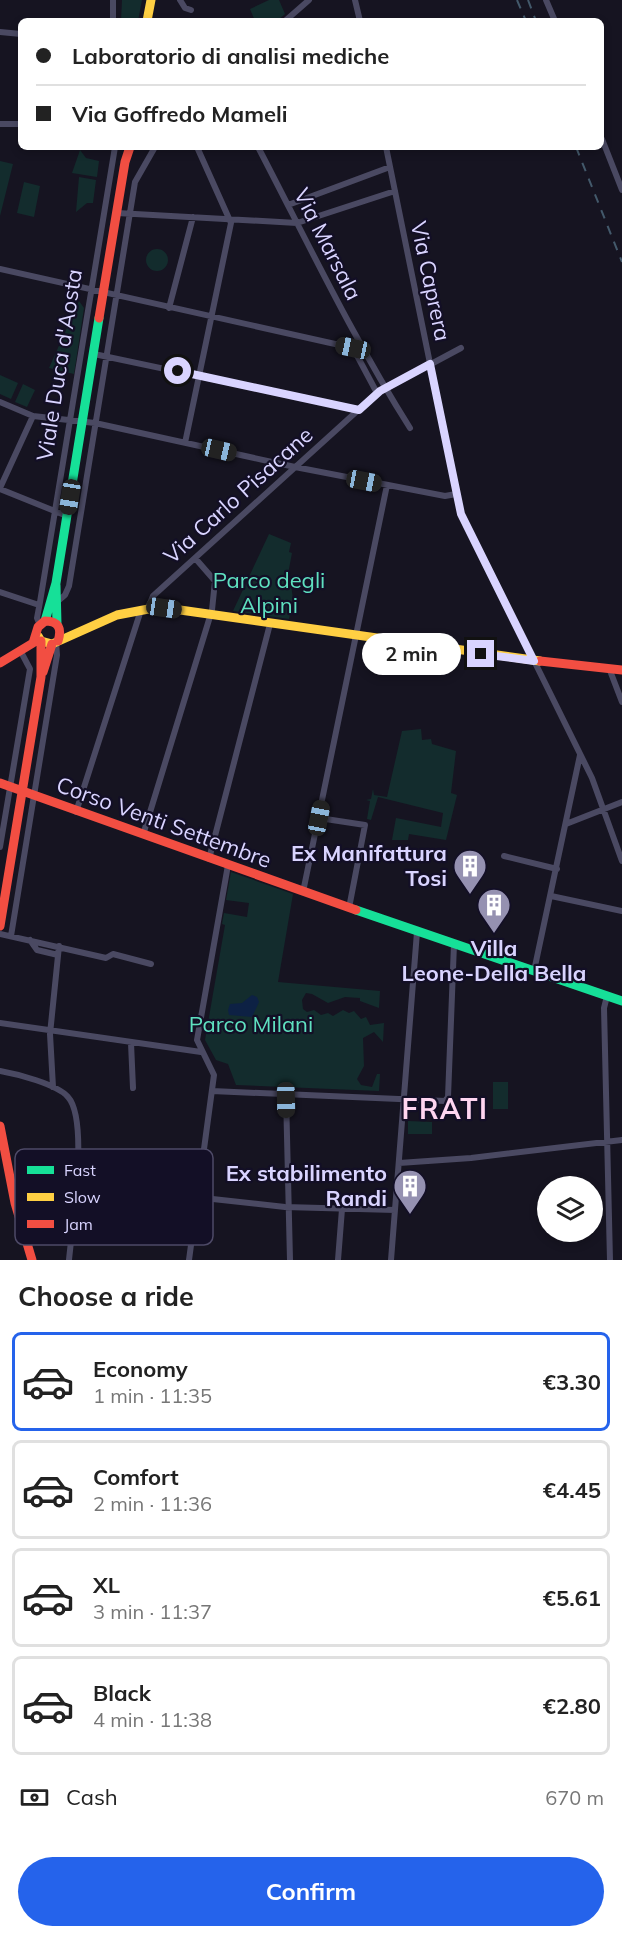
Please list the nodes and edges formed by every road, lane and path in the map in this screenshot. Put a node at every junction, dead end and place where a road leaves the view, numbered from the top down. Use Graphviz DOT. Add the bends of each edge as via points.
graph roads {
  1 [pos="113,0"];
  2 [pos="151,0"];
  3 [pos="180,0"];
  4 [pos="309,0"];
  5 [pos="355,0"];
  6 [pos="546,0"];
  7 [pos="191,10"];
  8 [pos="113,18"];
  9 [pos="148,18"];
  10 [pos="288,18"];
  11 [pos="359,18"];
  12 [pos="554,18"];
  13 [pos="0,32"];
  14 [pos="18,34"];
  15 [pos="0,124"];
  16 [pos="18,124"];
  17 [pos="604,144"];
  18 [pos="114,150"];
  19 [pos="124,150"];
  20 [pos="129,150"];
  21 [pos="153,150"];
  22 [pos="198,150"];
  23 [pos="260,150"];
  24 [pos="387,150"];
  25 [pos="125,162"];
  26 [pos="390,167"];
  27 [pos="622,190"];
  28 [pos="395,191"];
  29 [pos="288,205"];
  30 [pos="117,213"];
  31 [pos="129,214"];
  32 [pos="193,217"];
  33 [pos="231,219"];
  34 [pos="297,223"];
  35 [pos="0,269"];
  36 [pos="91,289"];
  37 [pos="103,292"];
  38 [pos="116,296"];
  39 [pos="169,308"];
  40 [pos="211,317"];
  41 [pos="85,330"];
  42 [pos="97,332"];
  43 [pos="357,346"];
  44 [pos="461,348"];
  45 [pos="94,354"];
  46 [pos="106,356"];
  47 [pos="430,364"];
  48 [pos="198,376"];
  49 [pos="384,389"];
  50 [pos="377,393"];
  51 [pos="0,402"];
  52 [pos="359,410"];
  53 [pos="33,416"];
  54 [pos="70,421"];
  55 [pos="82,421"];
  56 [pos="95,423"];
  57 [pos="410,428"];
  58 [pos="185,443"];
  59 [pos="295,467"];
  60 [pos="387,485"];
  61 [pos="0,489"];
  62 [pos="456,494"];
  63 [pos="55,513"];
  64 [pos="67,516"];
  65 [pos="195,558"];
  66 [pos="56,583"];
  67 [pos="0,592"];
  68 [pos="57,601"];
  69 [pos="39,605"];
  70 [pos="145,609"];
  71 [pos="211,615"];
  72 [pos="43,623"];
  73 [pos="270,624"];
  74 [pos="58,625"];
  75 [pos="84,628"];
  76 [pos="355,637"];
  77 [pos="40,638"];
  78 [pos="55,642"];
  79 [pos="21,652"];
  80 [pos="534,661"];
  81 [pos="0,663"];
  82 [pos="609,668"];
  83 [pos="622,670"];
  84 [pos="41,676"];
  85 [pos="622,702"];
  86 [pos="580,755"];
  87 [pos="578,770"];
  88 [pos="592,778"];
  89 [pos="5,784"];
  90 [pos="22,791"];
  91 [pos="33,796"];
  92 [pos="622,802"];
  93 [pos="605,809"];
  94 [pos="76,812"];
  95 [pos="319,818"];
  96 [pos="566,824"];
  97 [pos="143,835"];
  98 [pos="0,847"];
  99 [pos="504,856"];
  100 [pos="209,859"];
  101 [pos="622,861"];
  102 [pos="228,865"];
  103 [pos="557,868"];
  104 [pos="303,892"];
  105 [pos="551,896"];
  106 [pos="349,908"];
  107 [pos="622,911"];
  108 [pos="1,915"];
  109 [pos="0,926"];
  110 [pos="417,932"];
  111 [pos="0,934"];
  112 [pos="11,936"];
  113 [pos="30,940"];
  114 [pos="454,944"];
  115 [pos="59,946"];
  116 [pos="58,955"];
  117 [pos="151,964"];
  118 [pos="534,971"];
  119 [pos="607,996"];
  120 [pos="622,1001"];
  121 [pos="0,1023"];
  122 [pos="51,1031"];
  123 [pos="132,1043"];
  124 [pos="201,1052"];
  125 [pos="0,1071"];
  126 [pos="53,1087"];
  127 [pos="133,1088"];
  128 [pos="212,1091"];
  129 [pos="286,1095"];
  130 [pos="404,1100"];
  131 [pos="0,1126"];
  132 [pos="622,1140"];
  133 [pos="608,1141"];
  134 [pos="78,1149"];
  135 [pos="204,1149"];
  136 [pos="399,1163"];
  137 [pos="213,1199"];
  138 [pos="15,1201"];
  139 [pos="289,1208"];
  140 [pos="342,1209"];
  141 [pos="395,1210"];
  142 [pos="28,1245"];
  143 [pos="71,1245"];
  144 [pos="191,1245"];
  145 [pos="32,1260"];
  146 [pos="69,1260"];
  147 [pos="189,1260"];
  148 [pos="290,1260"];
  149 [pos="338,1260"];
  150 [pos="391,1260"];
  151 [pos="610,1260"];
  1 -- 8 [label="street"];
  2 -- 9 [label="street"];
  3 -- 7 [label="street"];
  4 -- 10 [label="street"];
  5 -- 11 [label="street"];
  6 -- 12 [label="street"];
  13 -- 14 [label="street"];
  15 -- 16 [label="street"];
  17 -- 27 [label="street"];
  18 -- 36 [label="street, Viale Duca d'Aosta"];
  19 -- 25 [label="street, Viale Duca d'Aosta"];
  20 -- 25 [label="street, Viale Duca d'Aosta"];
  21 -- 31 [label="street, Viale Duca d'Aosta" via="136,179"];
  22 -- 33 [label="street"];
  23 -- 29 [label="street, Via Marsala"];
  24 -- 26 [label="street, Via Caprera"];
  25 -- 30 [label="street, Viale Duca d'Aosta"];
  26 -- 28 [label="street, Via Caprera"];
  26 -- 29 [label="street"];
  28 -- 34 [label="street"];
  28 -- 47 [label="street, Via Caprera"];
  29 -- 34 [label="street, Via Marsala"];
  30 -- 31 [label="street"];
  30 -- 37 [label="street, Viale Duca d'Aosta"];
  31 -- 32 [label="street"];
  31 -- 38 [label="street, Viale Duca d'Aosta"];
  32 -- 33 [label="street"];
  32 -- 39 [label="street"];
  33 -- 34 [label="street"];
  33 -- 40 [label="street"];
  34 -- 43 [label="street, Via Marsala"];
  35 -- 36 [label="street"];
  36 -- 37 [label="street"];
  36 -- 41 [label="street, Viale Duca d'Aosta"];
  37 -- 38 [label="street"];
  37 -- 42 [label="street, Viale Duca d'Aosta"];
  38 -- 39 [label="street"];
  38 -- 46 [label="street, Viale Duca d'Aosta"];
  39 -- 40 [label="street"];
  40 -- 43 [label="street"];
  40 -- 48 [label="street"];
  41 -- 42 [label="street"];
  41 -- 54 [label="street, Viale Duca d'Aosta"];
  42 -- 45 [label="street, Viale Duca d'Aosta"];
  43 -- 49 [label="street, Via Marsala"];
  43 -- 50 [label="street, Via Marsala"];
  44 -- 47 [label="street, Via Carlo Pisacane"];
  45 -- 46 [label="street"];
  45 -- 55 [label="street, Viale Duca d'Aosta"];
  46 -- 48 [label="street"];
  46 -- 56 [label="street, Viale Duca d'Aosta"];
  47 -- 49 [label="street, Via Carlo Pisacane"];
  47 -- 62 [label="street, Via Caprera"];
  48 -- 52 [label="street"];
  48 -- 58 [label="street"];
  49 -- 50 [label="street, Via Carlo Pisacane"];
  49 -- 57 [label="street"];
  50 -- 52 [label="street, Via Carlo Pisacane"];
  51 -- 53 [label="street"];
  52 -- 59 [label="street, Via Carlo Pisacane"];
  53 -- 54 [label="street"];
  53 -- 61 [label="street"];
  54 -- 55 [label="street"];
  54 -- 63 [label="street, Viale Duca d'Aosta"];
  55 -- 56 [label="street"];
  55 -- 64 [label="street, Viale Duca d'Aosta"];
  56 -- 58 [label="street"];
  56 -- 68 [label="street, Viale Duca d'Aosta" via="69,586"];
  58 -- 59 [label="street"];
  59 -- 60 [label="street"];
  59 -- 65 [label="street, Via Carlo Pisacane"];
  60 -- 62 [label="street" via="445,496"];
  60 -- 76 [label="street"];
  61 -- 63 [label="street"];
  62 -- 80 [label="street, Via Caprera" via="463,518"];
  63 -- 64 [label="street"];
  63 -- 69 [label="street, Viale Duca d'Aosta"];
  64 -- 66 [label="street, Viale Duca d'Aosta"];
  65 -- 70 [label="street, Via Carlo Pisacane" via="153,596"];
  65 -- 71 [label="street" via="215,581"];
  66 -- 68 [label="street, Viale Duca d'Aosta"];
  66 -- 72 [label="street, Viale Duca d'Aosta"];
  67 -- 69 [label="street"];
  68 -- 74 [label="street, Viale Duca d'Aosta"];
  69 -- 72 [label="street, Viale Duca d'Aosta" via="37,618"];
  70 -- 71 [label="street"];
  70 -- 75 [label="street"];
  70 -- 94 [label="street, Via Carlo Pisacane"];
  71 -- 73 [label="street"];
  71 -- 97 [label="street"];
  72 -- 74 [label="street"];
  72 -- 77 [label="street"];
  73 -- 76 [label="street"];
  73 -- 100 [label="street"];
  74 -- 75 [label="street" via="71,630"];
  74 -- 78 [label="street, Viale Duca d'Aosta" via="62,633"];
  75 -- 78 [label="street"];
  76 -- 80 [label="street"];
  76 -- 95 [label="street"];
  77 -- 78 [label="street"];
  77 -- 79 [label="street"];
  77 -- 84 [label="street"];
  78 -- 84 [label="street"];
  78 -- 91 [label="street" via="57,655"];
  79 -- 81 [label="street"];
  79 -- 89 [label="street" via="30,669"];
  80 -- 82 [label="street"];
  80 -- 86 [label="street, Via Caprera"];
  82 -- 83 [label="street"];
  82 -- 85 [label="street"];
  84 -- 90 [label="street"];
  86 -- 87 [label="street"];
  86 -- 88 [label="street, Via Caprera"];
  87 -- 88 [label="street"];
  87 -- 96 [label="street"];
  88 -- 93 [label="street, Via Caprera"];
  89 -- 90 [label="street, Corso Venti Settembre"];
  89 -- 98 [label="street"];
  90 -- 91 [label="street, Corso Venti Settembre"];
  90 -- 108 [label="street"];
  91 -- 94 [label="street, Corso Venti Settembre"];
  91 -- 112 [label="street"];
  92 -- 93 [label="street"];
  93 -- 96 [label="street"];
  93 -- 101 [label="street, Via Caprera"];
  94 -- 97 [label="street, Corso Venti Settembre"];
  95 -- 104 [label="street"];
  95 -- 106 [label="street" via="365,825"];
  96 -- 103 [label="street"];
  97 -- 100 [label="street, Corso Venti Settembre"];
  99 -- 103 [label="street"];
  100 -- 102 [label="street, Corso Venti Settembre"];
  102 -- 104 [label="street, Corso Venti Settembre"];
  102 -- 124 [label="street" via="197,1040"];
  103 -- 105 [label="street"];
  104 -- 106 [label="street, Corso Venti Settembre"];
  105 -- 107 [label="street"];
  105 -- 118 [label="street"];
  106 -- 110 [label="street, Corso Venti Settembre"];
  108 -- 109 [label="street"];
  110 -- 114 [label="street, Corso Venti Settembre"];
  110 -- 130 [label="street"];
  111 -- 112 [label="street"];
  112 -- 113 [label="street"];
  113 -- 115 [label="street"];
  113 -- 116 [label="street" via="37,950"];
  114 -- 118 [label="street, Corso Venti Settembre"];
  114 -- 130 [label="street" via="447,1098 442,1102"];
  115 -- 116 [label="street"];
  115 -- 117 [label="street"];
  116 -- 122 [label="street"];
  118 -- 119 [label="street, Corso Venti Settembre"];
  119 -- 120 [label="street, Corso Venti Settembre"];
  119 -- 133 [label="street" via="604,1008"];
  121 -- 122 [label="street"];
  122 -- 123 [label="street"];
  122 -- 126 [label="street"];
  123 -- 124 [label="street"];
  123 -- 127 [label="street"];
  124 -- 128 [label="street" via="213,1071"];
  125 -- 126 [label="street"];
  126 -- 134 [label="street" via="68,1096 75,1110"];
  128 -- 129 [label="street"];
  128 -- 135 [label="street"];
  129 -- 130 [label="street"];
  129 -- 139 [label="street"];
  130 -- 136 [label="street"];
  131 -- 138 [label="street"];
  132 -- 133 [label="street"];
  133 -- 136 [label="street"];
  133 -- 151 [label="street"];
  136 -- 141 [label="street"];
  137 -- 139 [label="street"];
  139 -- 140 [label="street"];
  139 -- 148 [label="street"];
  140 -- 141 [label="street"];
  140 -- 149 [label="street"];
  141 -- 150 [label="street"];
  142 -- 145 [label="street"];
  143 -- 146 [label="street"];
  144 -- 147 [label="street"];
}
